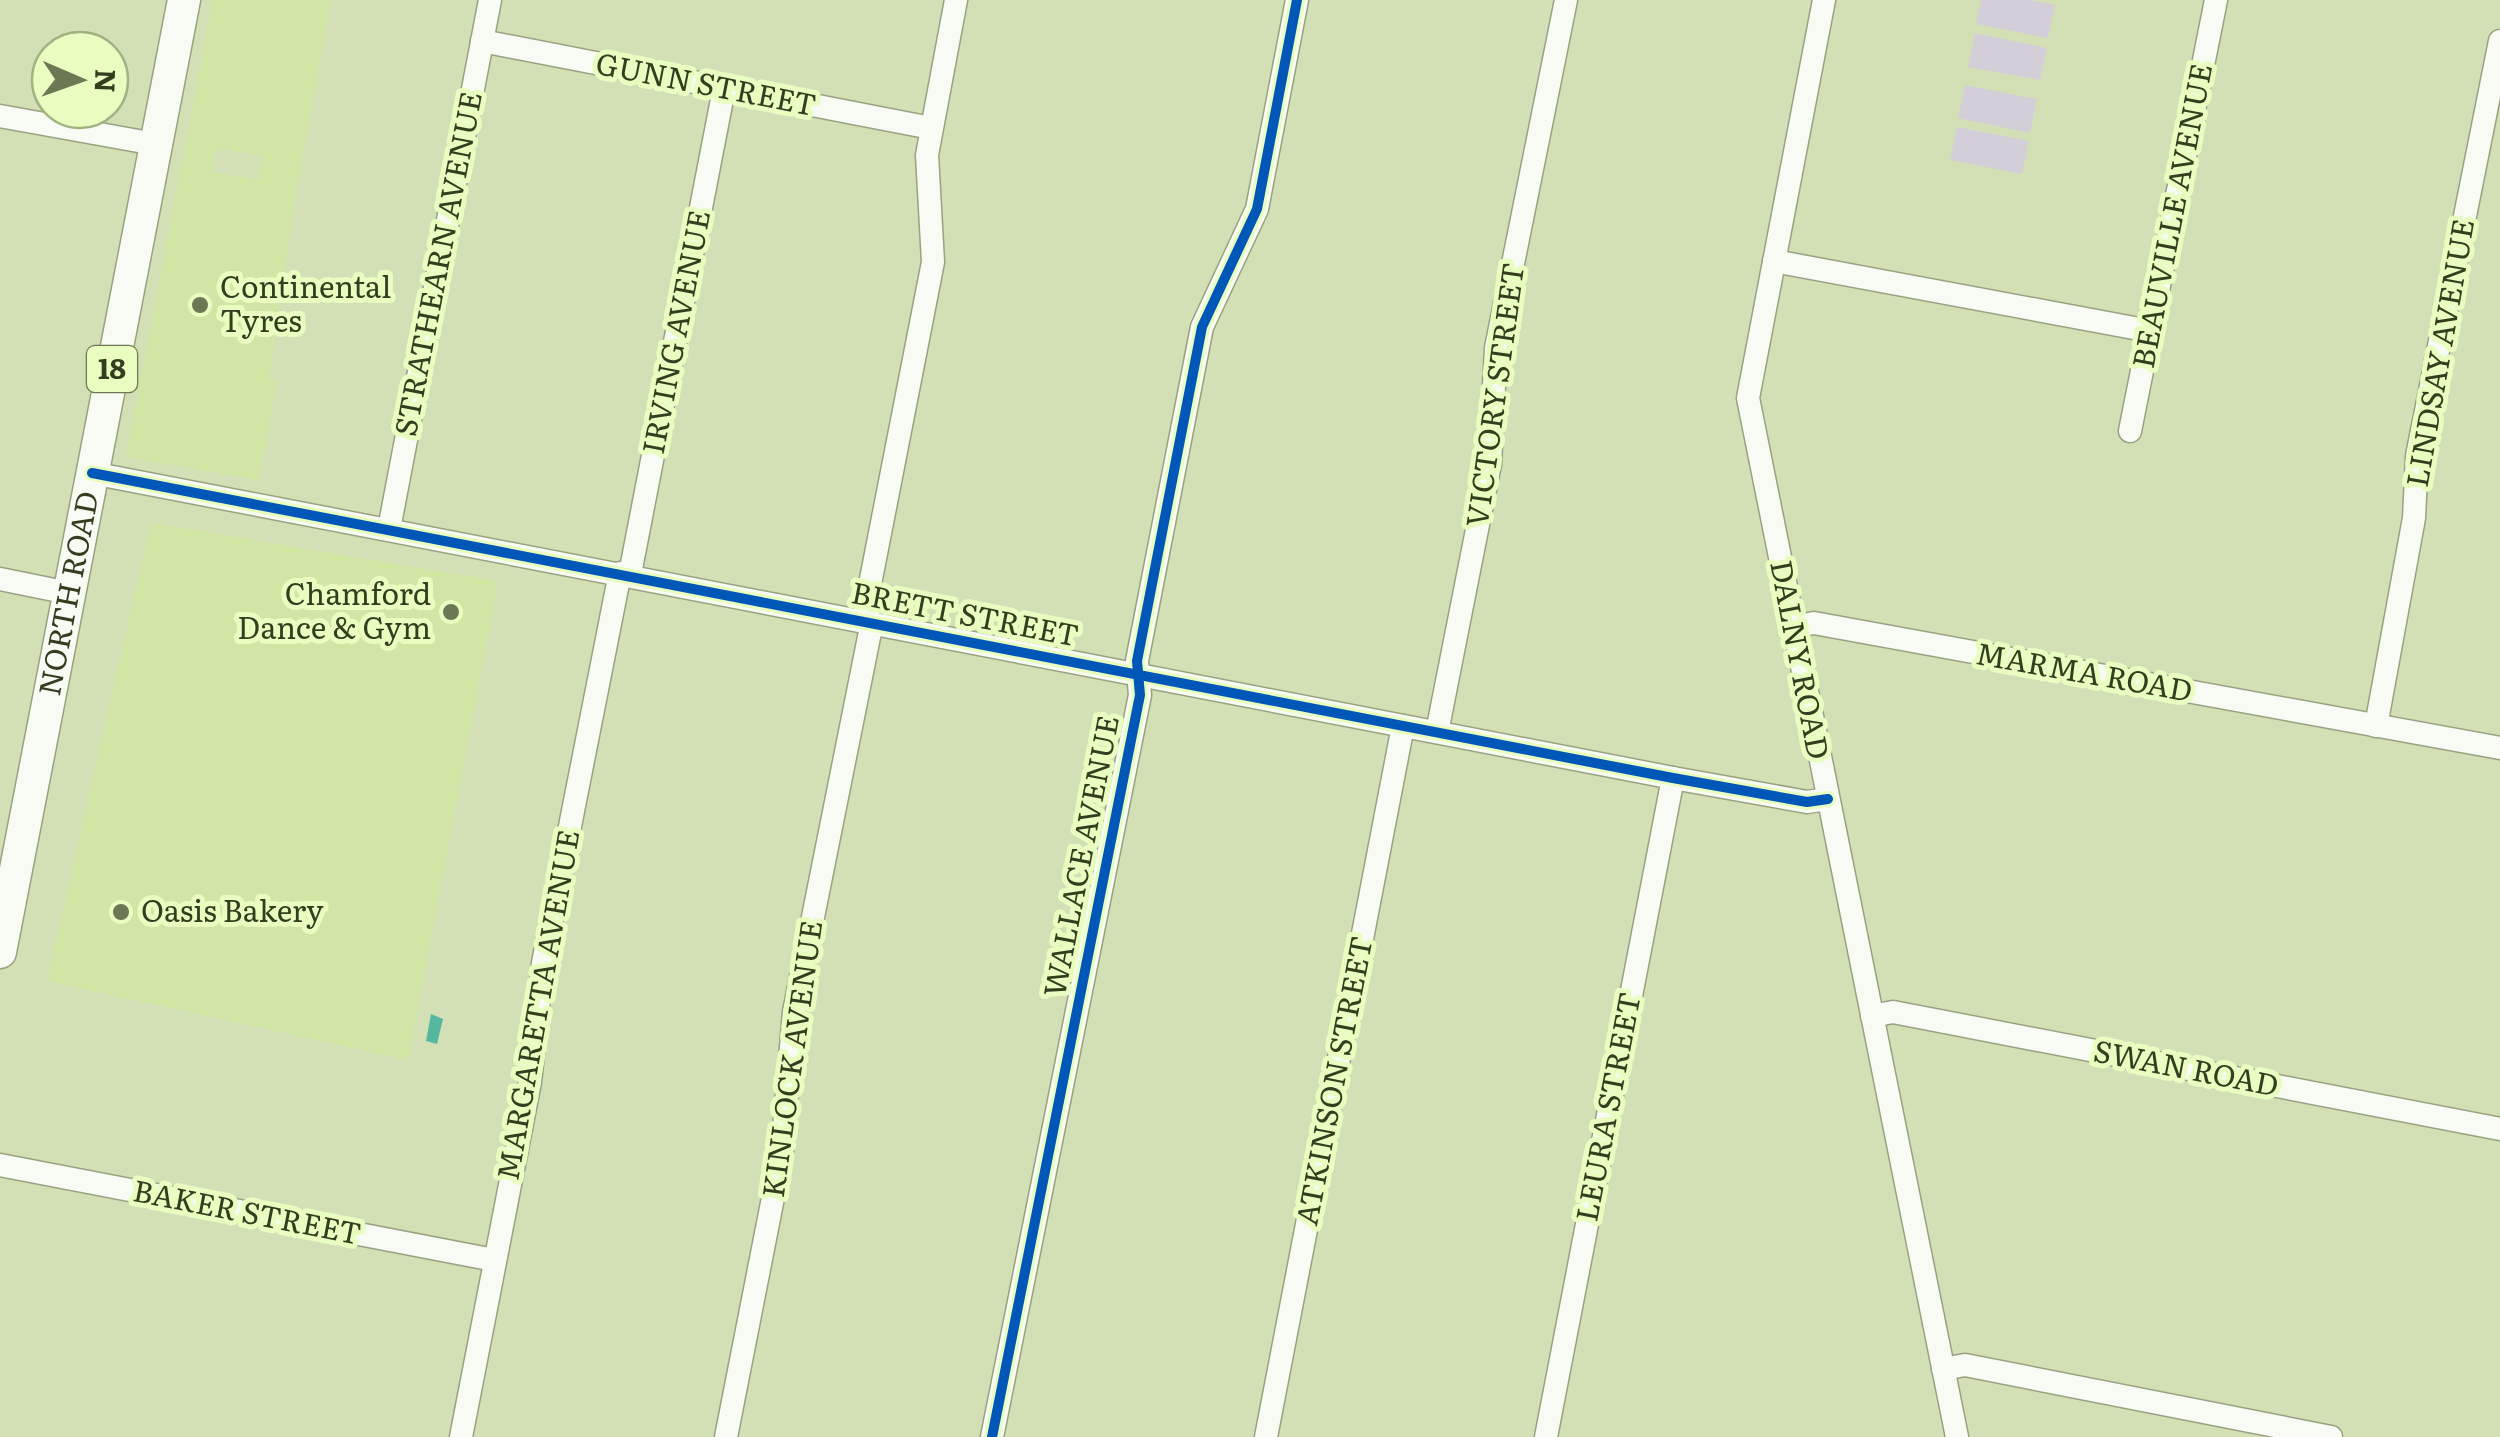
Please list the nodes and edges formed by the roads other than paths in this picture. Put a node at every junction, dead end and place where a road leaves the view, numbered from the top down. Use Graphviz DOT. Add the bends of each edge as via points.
graph roads {
  1 [pos="184,0"];
  2 [pos="490,0"];
  3 [pos="956,0"];
  4 [pos="1298,0"];
  5 [pos="1566,0"];
  6 [pos="1824,0"];
  7 [pos="2216,0"];
  8 [pos="2500,40"];
  9 [pos="482,41"];
  10 [pos="724,89"];
  11 [pos="0,116"];
  12 [pos="931,128"];
  13 [pos="156,144"];
  14 [pos="1774,262"];
  15 [pos="2150,332"];
  16 [pos="2130,431"];
  17 [pos="92,473"];
  18 [pos="389,528"];
  19 [pos="625,574"];
  20 [pos="0,579"];
  21 [pos="69,593"];
  22 [pos="867,621"];
  23 [pos="1792,627"];
  24 [pos="1140,676"];
  25 [pos="1403,726"];
  26 [pos="2376,726"];
  27 [pos="1437,732"];
  28 [pos="2500,748"];
  29 [pos="1673,778"];
  30 [pos="1828,799"];
  31 [pos="6,888"];
  32 [pos="0,952"];
  33 [pos="1872,1016"];
  34 [pos="2500,1129"];
  35 [pos="0,1164"];
  36 [pos="494,1260"];
  37 [pos="1943,1369"];
  38 [pos="460,1437"];
  39 [pos="726,1437"];
  40 [pos="992,1437"];
  41 [pos="1266,1437"];
  42 [pos="1546,1437"];
  43 [pos="1957,1437"];
  44 [pos="2331,1437"];
  1 -- 13 [label="highway, NORTH ROAD / 18"];
  2 -- 9 [label="street, STRATHEARN AVENUE"];
  3 -- 12 [label="street, KINLOCK AVENUE"];
  4 -- 24 [label="street, WALLACE AVENUE" via="1257,209 1202,327 1137,661"];
  5 -- 27 [label="street, VICTORY STREET" via="1496,348 1490,464"];
  6 -- 14 [label="street, DALNY ROAD"];
  7 -- 15 [label="street, BEAUVILLE AVENUE"];
  8 -- 26 [label="street, LINDSAY AVENUE" via="2417,456 2414,518"];
  9 -- 10 [label="street, GUNN STREET"];
  9 -- 18 [label="street, STRATHEARN AVENUE"];
  10 -- 12 [label="street, GUNN STREET"];
  10 -- 19 [label="street, IRVING AVENUE"];
  11 -- 13 [label="street"];
  12 -- 22 [label="street, KINLOCK AVENUE" via="933,262"];
  13 -- 17 [label="highway, NORTH ROAD / 18"];
  14 -- 15 [label="street"];
  14 -- 23 [label="street, DALNY ROAD" via="1748,398"];
  15 -- 16 [label="street, BEAUVILLE AVENUE"];
  17 -- 18 [label="street, BRETT STREET"];
  17 -- 21 [label="highway, NORTH ROAD / 18"];
  18 -- 19 [label="street, BRETT STREET"];
  19 -- 22 [label="street, BRETT STREET"];
  19 -- 36 [label="street, MARGARETTA AVENUE" via="543,962 530,1082"];
  20 -- 21 [label="street"];
  21 -- 31 [label="highway, NORTH ROAD / 18"];
  22 -- 24 [label="street, BRETT STREET"];
  22 -- 39 [label="street, KINLOCK AVENUE" via="794,1012 782,1152"];
  23 -- 26 [label="street, MARMA ROAD" via="1814,623"];
  23 -- 30 [label="street, DALNY ROAD"];
  24 -- 25 [label="street, BRETT STREET"];
  24 -- 40 [label="street, WALLACE AVENUE"];
  25 -- 27 [label="street, BRETT STREET"];
  25 -- 41 [label="street, ATKINSON STREET"];
  26 -- 28 [label="street, MARMA ROAD"];
  27 -- 29 [label="street, BRETT STREET"];
  29 -- 30 [label="street, BRETT STREET" via="1807,802"];
  29 -- 42 [label="street, LEURA STREET"];
  30 -- 33 [label="street, DALNY ROAD"];
  31 -- 32 [label="highway, NORTH ROAD / 18"];
  33 -- 34 [label="street, SWAN ROAD" via="1893,1012"];
  33 -- 37 [label="street, DALNY ROAD"];
  35 -- 36 [label="street, BAKER STREET"];
  36 -- 38 [label="street, MARGARETTA AVENUE"];
  37 -- 43 [label="street, DALNY ROAD"];
  37 -- 44 [label="street" via="1964,1365"];
}
